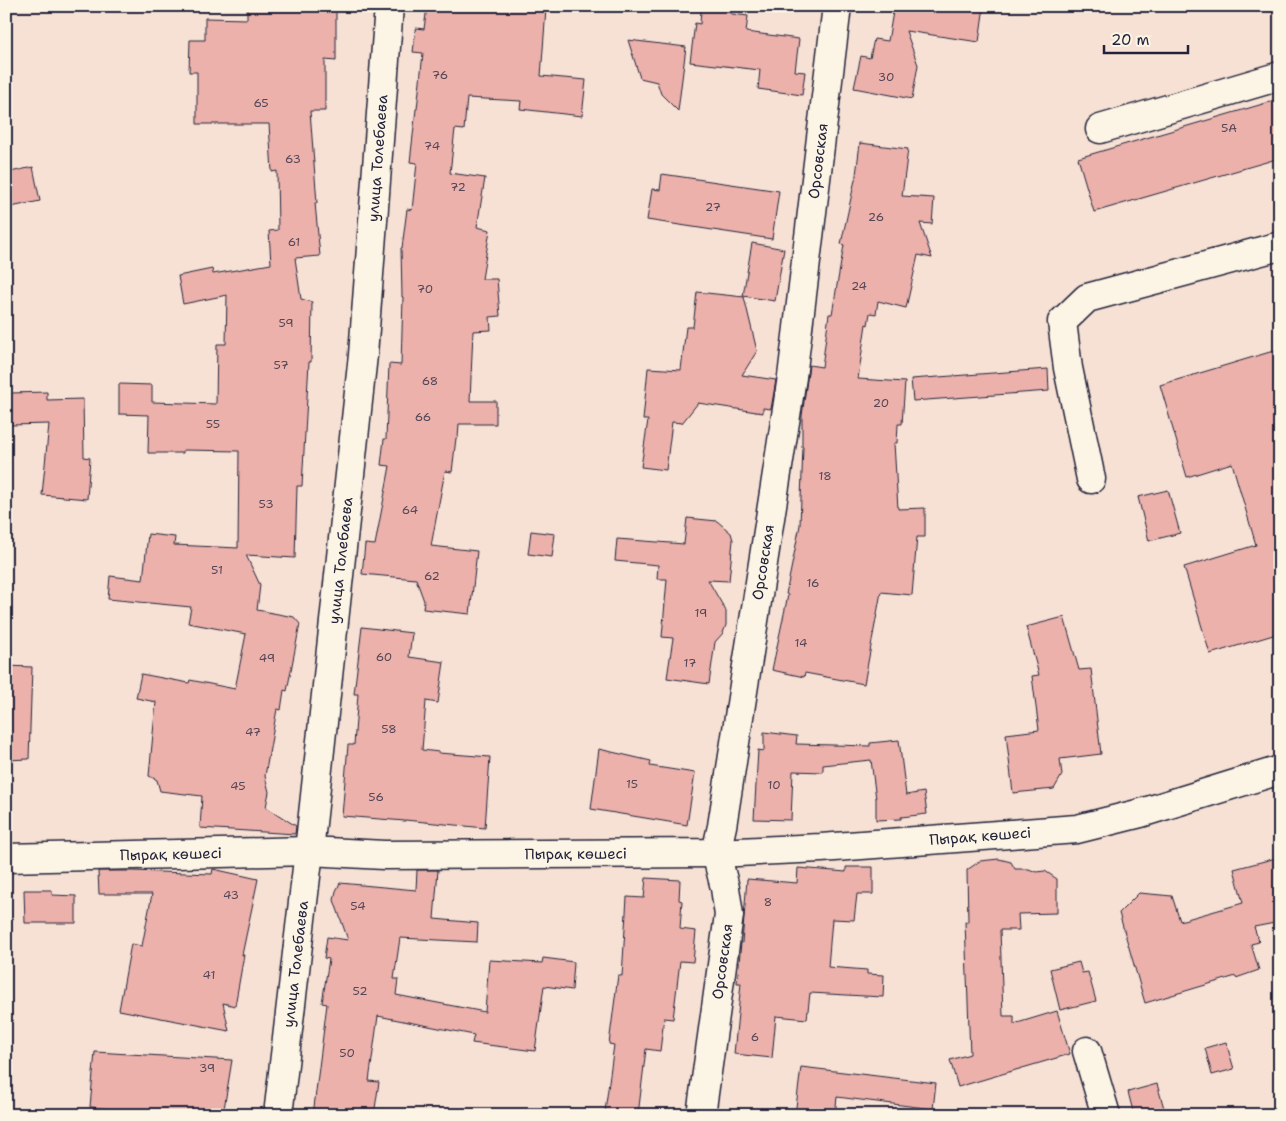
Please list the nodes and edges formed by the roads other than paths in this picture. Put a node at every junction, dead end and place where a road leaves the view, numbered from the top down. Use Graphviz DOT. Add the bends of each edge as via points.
graph roads {
  1 [pos="389,6"];
  2 [pos="837,6"];
  3 [pos="1280,76"];
  4 [pos="1100,129"];
  5 [pos="1280,246"];
  6 [pos="1092,479"];
  7 [pos="1280,770"];
  8 [pos="309,851"];
  9 [pos="716,852"];
  10 [pos="6,858"];
  11 [pos="1087,1051"];
  12 [pos="278,1115"];
  13 [pos="701,1115"];
  14 [pos="1106,1115"];
  1 -- 8 [label="street, улица Толебаева" via="363,355"];
  2 -- 9 [label="street, Орсовская" via="792,377"];
  3 -- 4 [label="street"];
  5 -- 6 [label="street" via="1087,298 1062,322 1068,368"];
  7 -- 9 [label="street, Пырақ көшесі" via="1077,829 821,848"];
  8 -- 9 [label="street, Пырақ көшесі" via="384,855"];
  8 -- 10 [label="street, Пырақ көшесі"];
  8 -- 12 [label="street, улица Толебаева"];
  9 -- 13 [label="street, Орсовская" via="726,888 729,916"];
  11 -- 14 [label="street"];
}
